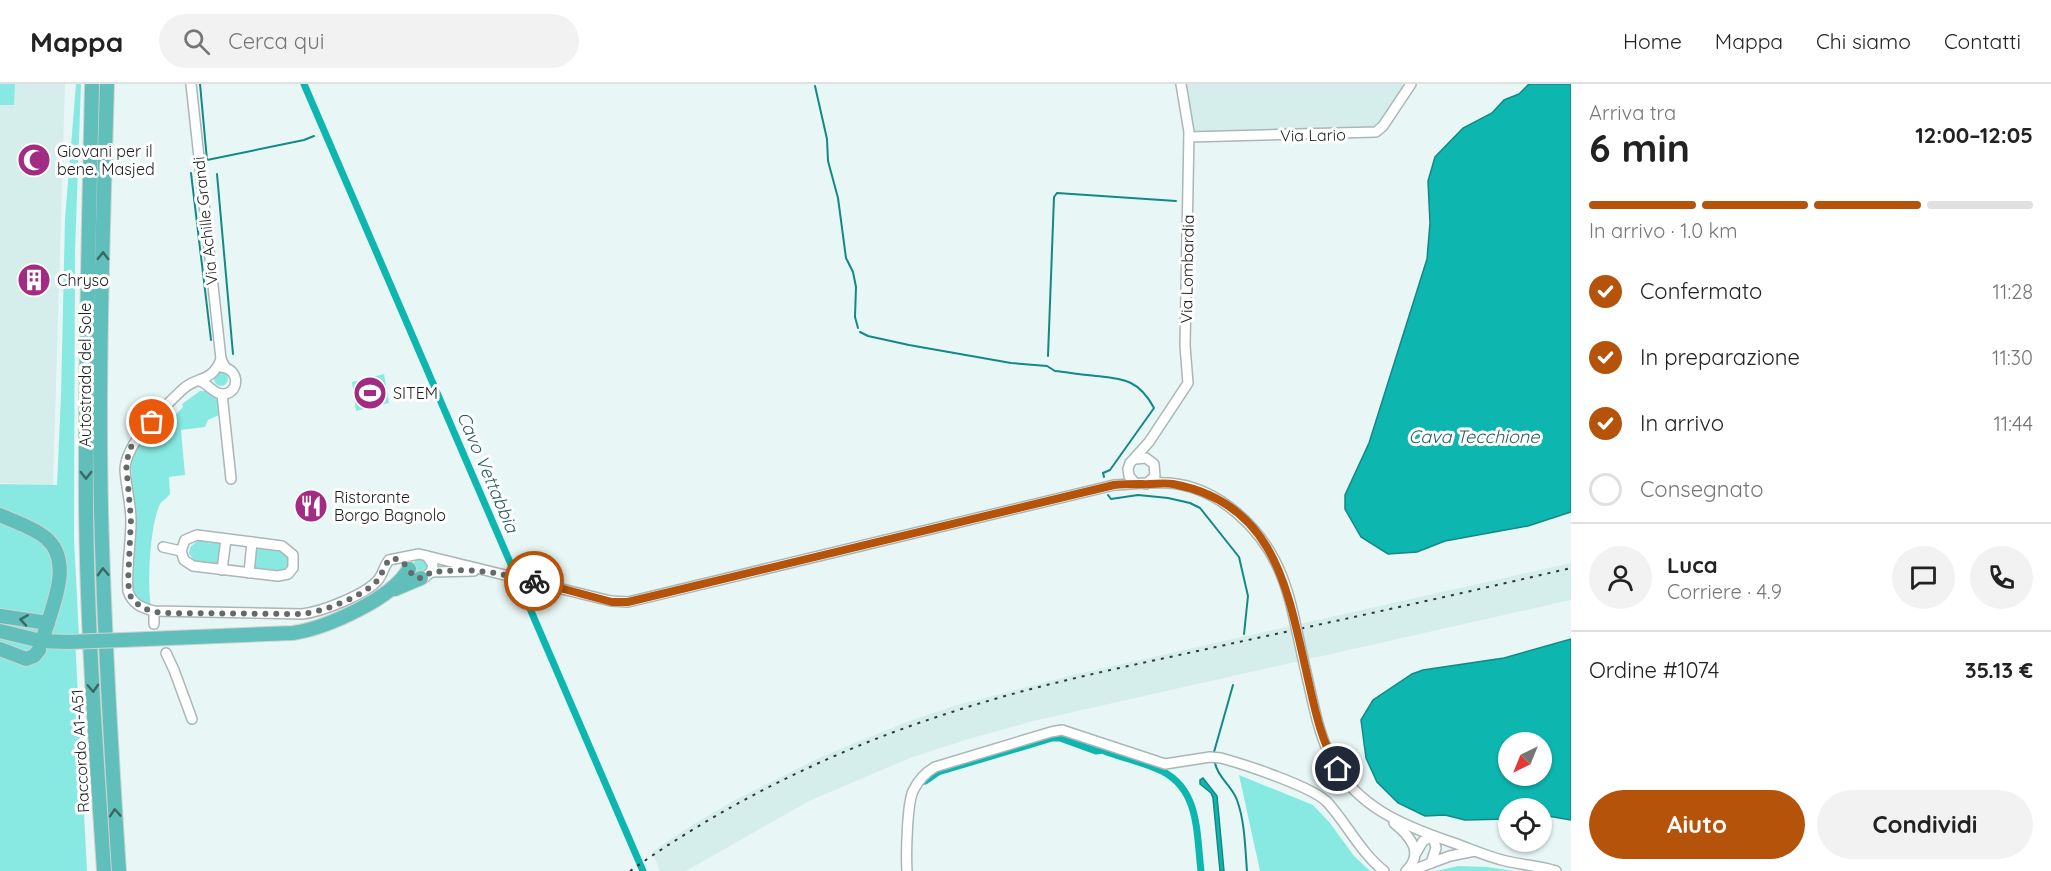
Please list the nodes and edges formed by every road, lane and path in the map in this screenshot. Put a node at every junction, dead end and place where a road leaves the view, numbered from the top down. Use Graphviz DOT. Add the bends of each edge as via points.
graph roads {
  1 [pos="92,84"];
  2 [pos="107,84"];
  3 [pos="191,84"];
  4 [pos="1181,84"];
  5 [pos="1411,84"];
  6 [pos="1189,137"];
  7 [pos="218,367"];
  8 [pos="200,381"];
  9 [pos="210,387"];
  10 [pos="222,394"];
  11 [pos="1149,442"];
  12 [pos="1148,458"];
  13 [pos="1135,459"];
  14 [pos="1155,473"];
  15 [pos="1128,474"];
  16 [pos="231,478"];
  17 [pos="1140,483"];
  18 [pos="1171,483"];
  19 [pos="1114,485"];
  20 [pos="0,515"];
  21 [pos="226,538"];
  22 [pos="252,542"];
  23 [pos="163,547"];
  24 [pos="181,551"];
  25 [pos="427,556"];
  26 [pos="410,564"];
  27 [pos="222,570"];
  28 [pos="490,572"];
  29 [pos="249,573"];
  30 [pos="426,575"];
  31 [pos="388,592"];
  32 [pos="154,611"];
  33 [pos="0,616"];
  34 [pos="154,624"];
  35 [pos="90,629"];
  36 [pos="104,630"];
  37 [pos="0,631"];
  38 [pos="0,649"];
  39 [pos="39,650"];
  40 [pos="166,653"];
  41 [pos="192,719"];
  42 [pos="1380,812"];
  43 [pos="1433,836"];
  44 [pos="1476,851"];
  45 [pos="1416,853"];
  46 [pos="1431,863"];
  47 [pos="104,871"];
  48 [pos="119,871"];
  49 [pos="907,871"];
  50 [pos="1384,871"];
  51 [pos="1406,871"];
  52 [pos="1411,871"];
  53 [pos="1556,871"];
  1 -- 35 [label="highway, Autostrada del Sole, one-way" via="86,353"];
  36 -- 2 [label="highway, Autostrada del Sole, one-way" via="101,356"];
  3 -- 7 [label="street, Via Achille Grandi"];
  4 -- 6 [label="street, Via Lombardia"];
  5 -- 6 [label="street, Via Lario" via="1376,132"];
  6 -- 11 [label="street, Via Lombardia" via="1185,346 1188,383"];
  7 -- 8 [label="street"];
  7 -- 9 [label="street"];
  7 -- 10 [label="street" via="233,372 236,380 230,391"];
  8 -- 9 [label="street"];
  8 -- 32 [label="street" via="186,386 152,422 131,447 126,463 131,519 128,591 138,605"];
  9 -- 10 [label="street"];
  10 -- 16 [label="street"];
  11 -- 12 [label="street, Via Lombardia"];
  11 -- 13 [label="street, Via Lombardia"];
  12 -- 13 [label="street"];
  12 -- 14 [label="street"];
  13 -- 15 [label="street"];
  14 -- 17 [label="street" via="1152,480"];
  14 -- 18 [label="street"];
  15 -- 17 [label="street"];
  15 -- 19 [label="street"];
  17 -- 18 [label="street"];
  17 -- 19 [label="street"];
  18 -- 42 [label="street, bridge" via="1205,493 1244,519 1268,547 1293,613 1316,717 1330,756 1353,790"];
  19 -- 28 [label="street" via="628,602 612,602"];
  20 -- 33 [label="highway, one-way" via="48,540 57,554 59,574 46,629"];
  21 -- 22 [label="street"];
  21 -- 24 [label="street" via="191,536"];
  21 -- 27 [label="street"];
  22 -- 29 [label="street"];
  22 -- 29 [label="street" via="285,547 292,552 294,563 284,576"];
  23 -- 24 [label="street"];
  24 -- 27 [label="street" via="191,565"];
  25 -- 26 [label="street" via="419,554"];
  25 -- 28 [label="street"];
  25 -- 30 [label="street" via="433,565"];
  26 -- 30 [label="street" via="415,576"];
  26 -- 31 [label="highway" via="401,581"];
  26 -- 32 [label="street" via="395,558 387,561 377,581 316,612"];
  27 -- 29 [label="street"];
  28 -- 30 [label="street" via="464,570"];
  30 -- 31 [label="highway"];
  31 -- 37 [label="highway, bridge" via="337,620 304,631 68,642 41,641"];
  32 -- 34 [label="street"];
  35 -- 47 [label="highway, Raccordo A1-A51, one-way"];
  48 -- 36 [label="highway, Raccordo A1-A51, one-way"];
  38 -- 39 [label="highway" via="26,659"];
  40 -- 41 [label="street"];
  42 -- 43 [label="street"];
  42 -- 45 [label="street" via="1412,840"];
  43 -- 44 [label="street"];
  43 -- 45 [label="street" via="1423,841"];
  43 -- 46 [label="street" via="1436,848"];
  44 -- 46 [label="street"];
  44 -- 53 [label="street"];
  45 -- 51 [label="street"];
  46 -- 52 [label="street"];
  49 -- 50 [label="street" via="912,796 926,773 935,767 1062,730 1164,764 1221,758 1312,791 1329,804"];
}
